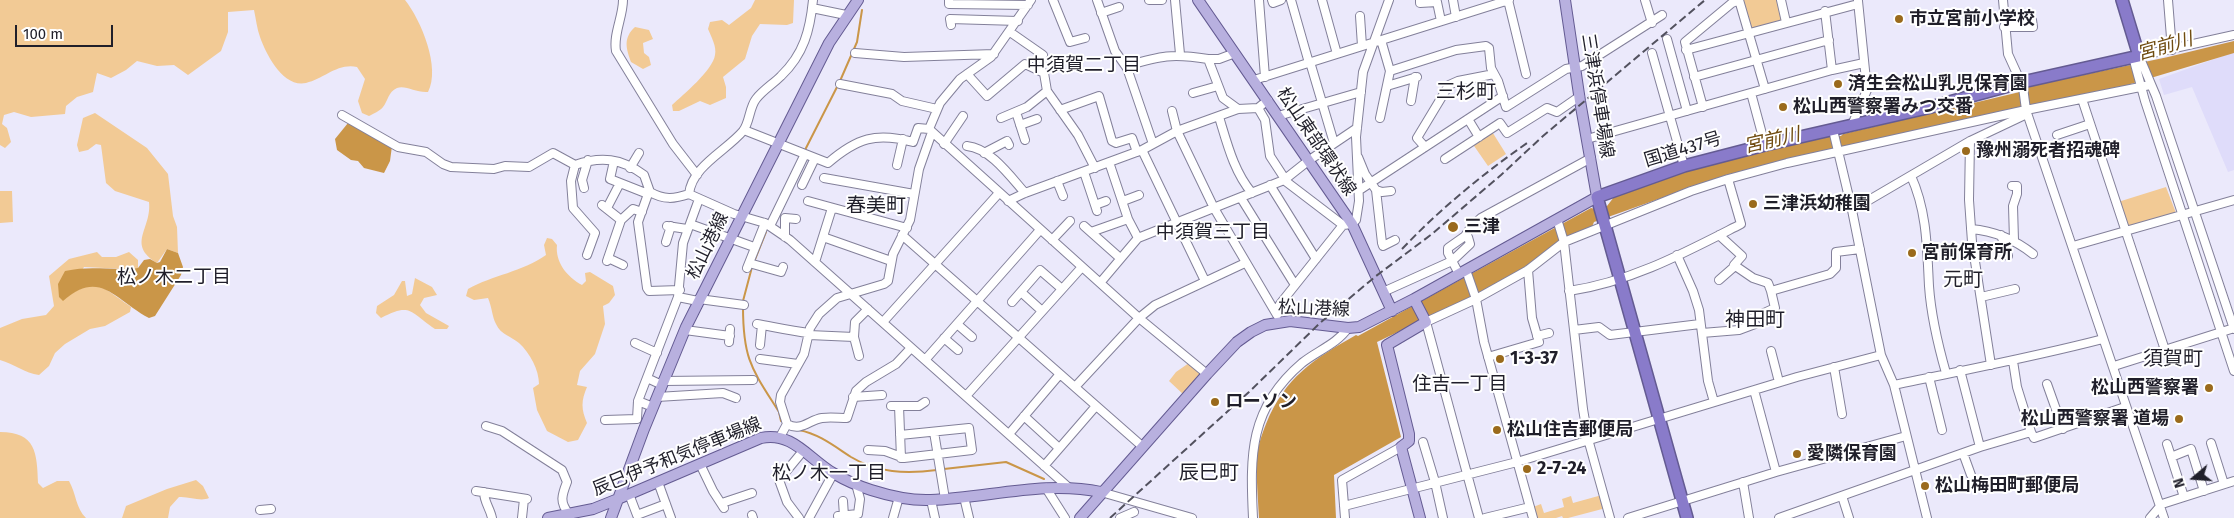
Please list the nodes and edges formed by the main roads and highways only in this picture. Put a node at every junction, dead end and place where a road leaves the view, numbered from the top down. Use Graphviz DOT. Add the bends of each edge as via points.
graph roads {
  1 [pos="858,0"];
  2 [pos="1198,0"];
  3 [pos="1565,0"];
  4 [pos="2116,0"];
  5 [pos="2122,0"];
  6 [pos="2137,58"];
  7 [pos="1598,199"];
  8 [pos="1415,302"];
  9 [pos="1392,311"];
  10 [pos="1101,492"];
  11 [pos="618,499"];
  12 [pos="548,518"];
  13 [pos="611,518"];
  14 [pos="1080,518"];
  15 [pos="1419,518"];
  16 [pos="1687,518"];
  1 -- 11 [label="main road, 松山港線" via="828,43 684,330"];
  2 -- 9 [label="main road, 松山東部環状線" via="1268,100 1348,225"];
  3 -- 7 [label="main road, 三津浜停車場線"];
  4 -- 6 [label="highway"];
  5 -- 6 [label="highway"];
  6 -- 7 [label="highway, 国道437号" via="1684,166"];
  7 -- 8 [label="main road, 松山港線"];
  7 -- 16 [label="highway"];
  8 -- 9 [label="main road, 松山港線"];
  8 -- 15 [label="main road" via="1425,320 1387,345 1409,434 1409,441 1401,447"];
  9 -- 10 [label="main road, 松山港線" via="1348,328 1277,317 1237,342"];
  10 -- 11 [label="main road, 辰巳伊予和気停車場線" via="1068,487 931,500 899,497 833,474 794,443 780,437 761,438"];
  10 -- 14 [label="main road, 松山港線"];
  11 -- 12 [label="main road, 辰巳伊予和気停車場線" via="593,509"];
  11 -- 13 [label="main road, 松山港線"];
}
